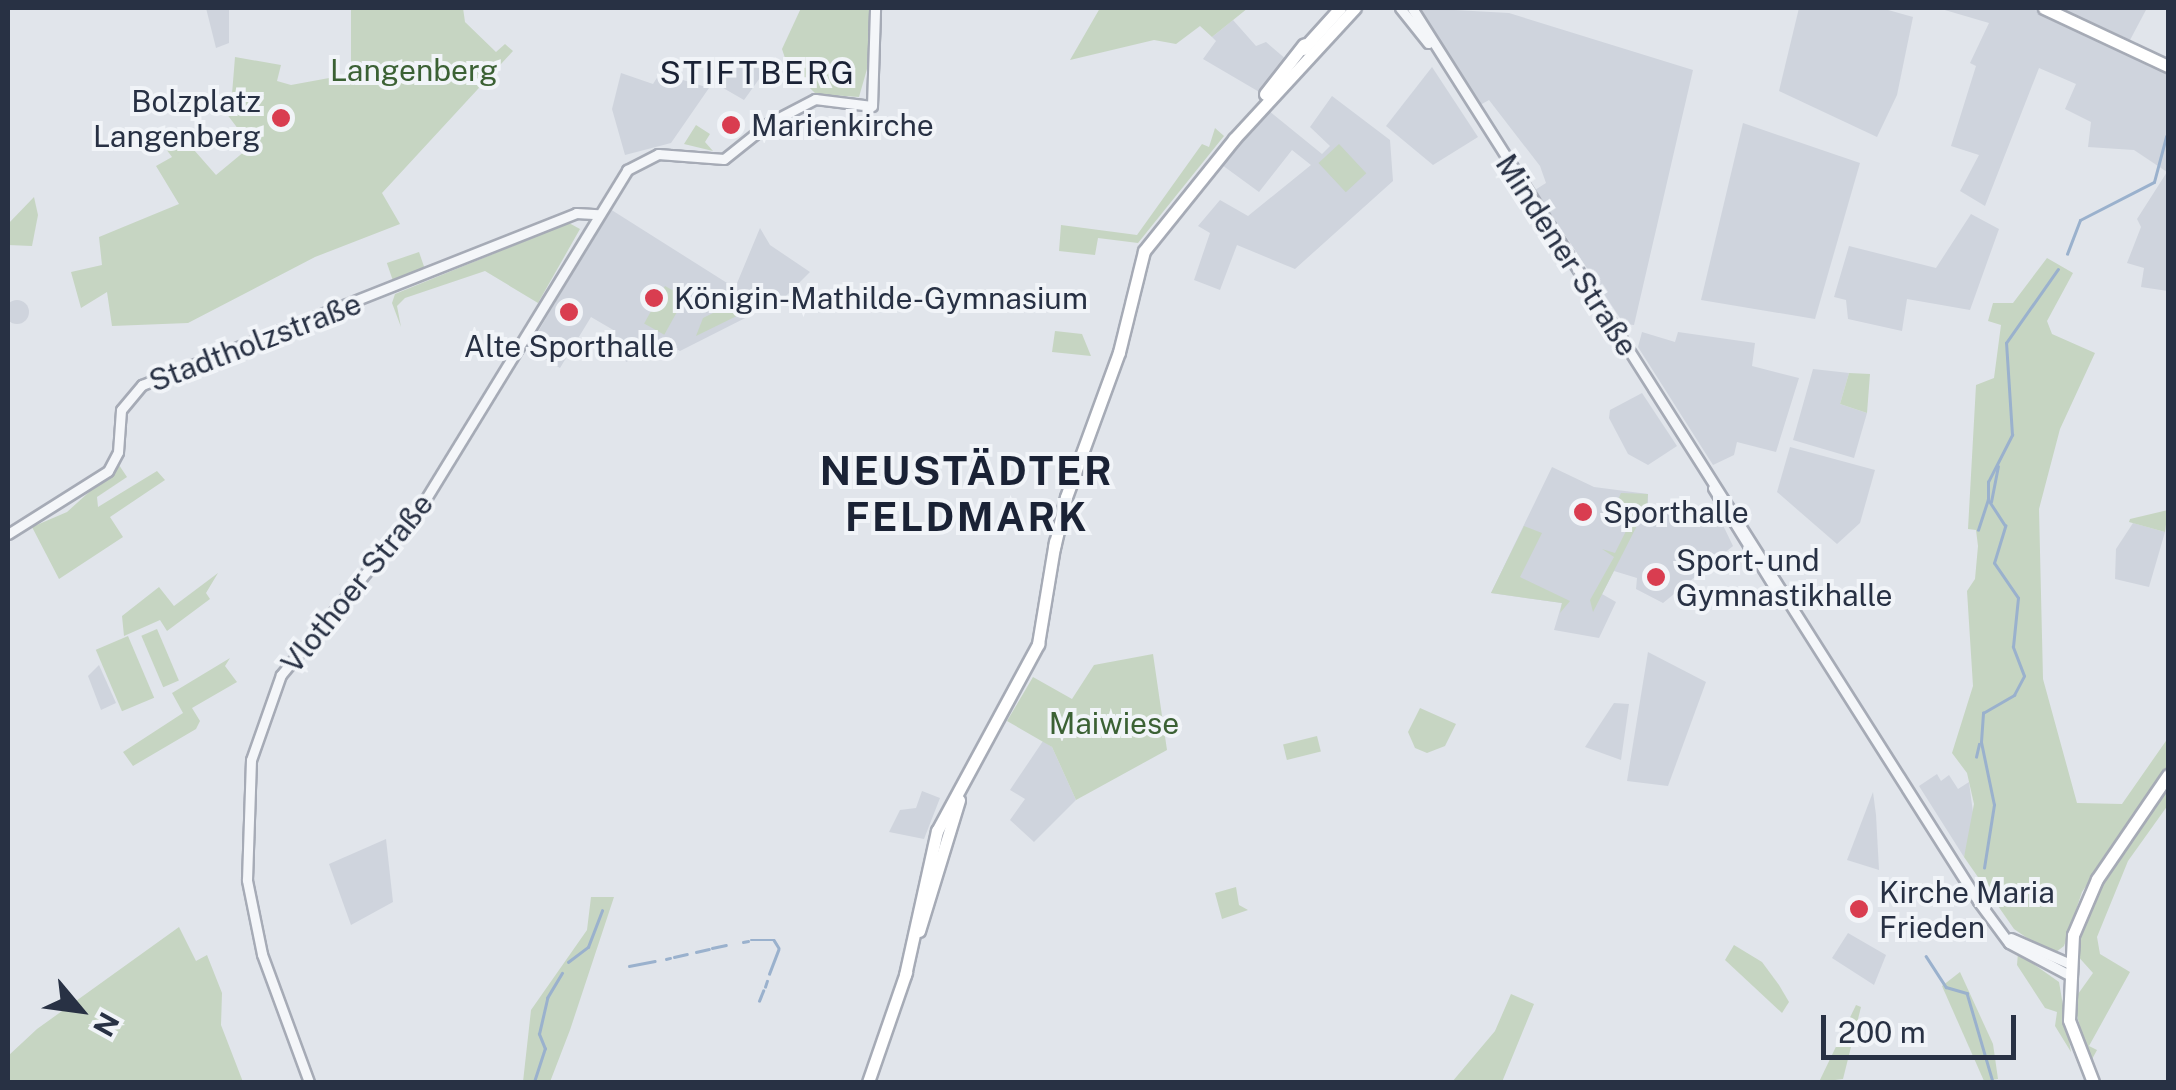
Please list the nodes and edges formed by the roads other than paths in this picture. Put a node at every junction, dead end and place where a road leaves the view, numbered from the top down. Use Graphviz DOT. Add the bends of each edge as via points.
graph roads {
  1 [pos="875,8"];
  2 [pos="1340,8"];
  3 [pos="1355,8"];
  4 [pos="1400,8"];
  5 [pos="1412,8"];
  6 [pos="2044,8"];
  7 [pos="1320,27"];
  8 [pos="1436,52"];
  9 [pos="2168,66"];
  10 [pos="1265,94"];
  11 [pos="1256,114"];
  12 [pos="598,214"];
  13 [pos="568,217"];
  14 [pos="592,224"];
  15 [pos="8,534"];
  16 [pos="2168,775"];
  17 [pos="2067,969"];
  18 [pos="309,1082"];
  19 [pos="868,1082"];
  20 [pos="2093,1082"];
  1 -- 12 [label="street, Vlothoer Straße" via="872,106 815,100 769,123 724,158 670,154 634,164"];
  2 -- 7 [label="main road"];
  3 -- 11 [label="main road"];
  4 -- 8 [label="street, Mindener Straße"];
  5 -- 8 [label="street, Mindener Straße"];
  6 -- 9 [label="main road"];
  7 -- 10 [label="main road"];
  7 -- 11 [label="main road"];
  8 -- 17 [label="street, Mindener Straße" via="1998,928"];
  11 -- 19 [label="main road" via="1144,251 1119,352 1054,548 1039,640 935,838 904,975"];
  12 -- 13 [label="street, Stadtholzstraße"];
  12 -- 14 [label="street, Vlothoer Straße"];
  13 -- 14 [label="street"];
  13 -- 15 [label="street, Stadtholzstraße" via="142,385 121,410 118,452 108,471"];
  14 -- 18 [label="street, Vlothoer Straße" via="438,481 294,654 259,727 247,827 252,913"];
  16 -- 17 [label="main road" via="2088,894"];
  17 -- 20 [label="main road" via="2069,1020"];
}
